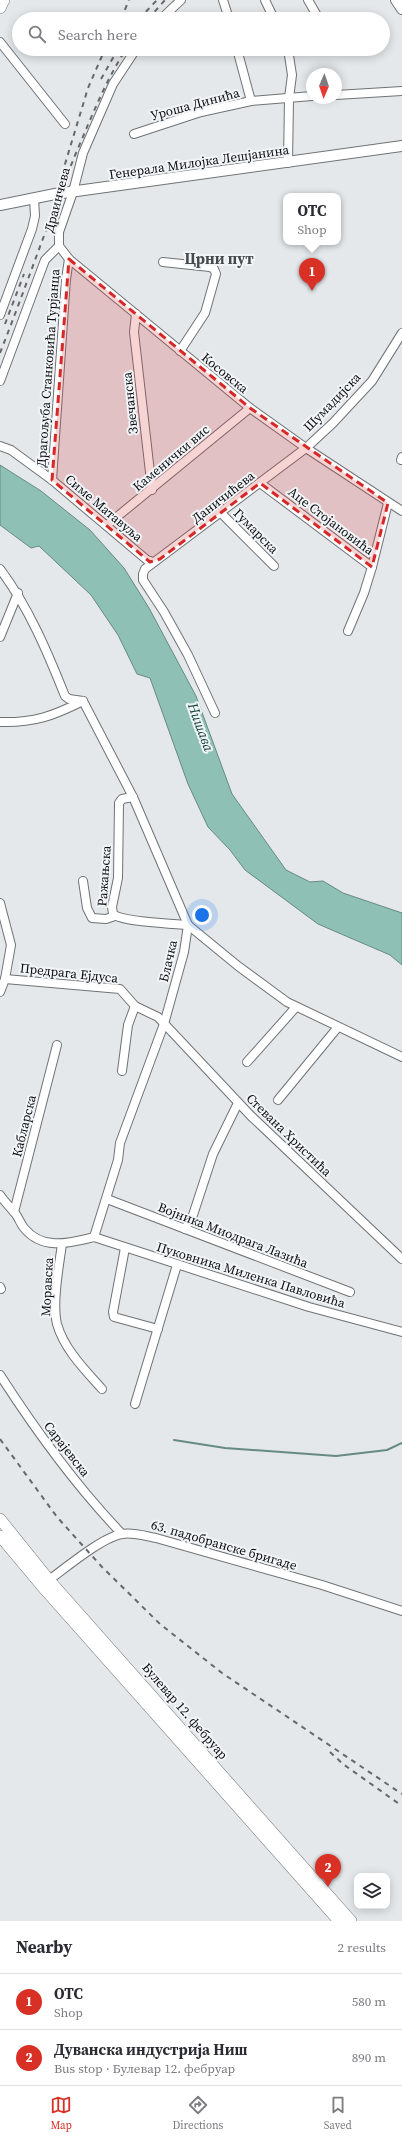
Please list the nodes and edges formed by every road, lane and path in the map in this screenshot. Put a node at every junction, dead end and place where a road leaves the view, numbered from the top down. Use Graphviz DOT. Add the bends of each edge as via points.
graph roads {
  1 [pos="4,0"];
  2 [pos="181,0"];
  3 [pos="224,0"];
  4 [pos="265,0"];
  5 [pos="308,0"];
  6 [pos="396,0"];
  7 [pos="0,8"];
  8 [pos="402,9"];
  9 [pos="168,12"];
  10 [pos="227,12"];
  11 [pos="271,12"];
  12 [pos="315,12"];
  13 [pos="0,42"];
  14 [pos="131,56"];
  15 [pos="239,56"];
  16 [pos="289,56"];
  17 [pos="402,91"];
  18 [pos="342,95"];
  19 [pos="306,97"];
  20 [pos="289,98"];
  21 [pos="251,101"];
  22 [pos="65,124"];
  23 [pos="134,134"];
  24 [pos="402,146"];
  25 [pos="288,163"];
  26 [pos="73,192"];
  27 [pos="34,198"];
  28 [pos="0,205"];
  29 [pos="59,246"];
  30 [pos="69,258"];
  31 [pos="163,262"];
  32 [pos="136,314"];
  33 [pos="0,315"];
  34 [pos="402,333"];
  35 [pos="180,351"];
  36 [pos="0,381"];
  37 [pos="250,408"];
  38 [pos="0,446"];
  39 [pos="306,448"];
  40 [pos="52,480"];
  41 [pos="260,483"];
  42 [pos="152,490"];
  43 [pos="388,503"];
  44 [pos="402,511"];
  45 [pos="221,513"];
  46 [pos="107,525"];
  47 [pos="153,562"];
  48 [pos="274,566"];
  49 [pos="372,567"];
  50 [pos="0,569"];
  51 [pos="18,593"];
  52 [pos="348,631"];
  53 [pos="0,636"];
  54 [pos="83,701"];
  55 [pos="215,713"];
  56 [pos="0,722"];
  57 [pos="133,797"];
  58 [pos="83,880"];
  59 [pos="0,903"];
  60 [pos="115,916"];
  61 [pos="188,925"];
  62 [pos="5,979"];
  63 [pos="0,992"];
  64 [pos="135,1006"];
  65 [pos="296,1007"];
  66 [pos="164,1024"];
  67 [pos="338,1027"];
  68 [pos="57,1045"];
  69 [pos="402,1057"];
  70 [pos="247,1062"];
  71 [pos="122,1071"];
  72 [pos="278,1100"];
  73 [pos="238,1103"];
  74 [pos="0,1195"];
  75 [pos="107,1199"];
  76 [pos="14,1212"];
  77 [pos="185,1229"];
  78 [pos="94,1238"];
  79 [pos="62,1244"];
  80 [pos="125,1248"];
  81 [pos="402,1259"];
  82 [pos="177,1265"];
  83 [pos="350,1292"];
  84 [pos="158,1329"];
  85 [pos="402,1332"];
  86 [pos="0,1375"];
  87 [pos="102,1389"];
  88 [pos="135,1404"];
  89 [pos="0,1519"];
  90 [pos="122,1534"];
  91 [pos="0,1536"];
  92 [pos="45,1582"];
  93 [pos="402,1611"];
  94 [pos="339,1921"];
  95 [pos="350,1921"];
  1 -- 7 [label="main road"];
  2 -- 9 [label="street"];
  3 -- 10 [label="street"];
  4 -- 11 [label="street"];
  5 -- 12 [label="street"];
  6 -- 8 [label="street"];
  13 -- 22 [label="street"];
  14 -- 26 [label="street, Драинчева" via="113,84 94,123 83,152"];
  15 -- 21 [label="street"];
  16 -- 20 [label="street" via="292,75"];
  17 -- 18 [label="street"];
  19 -- 20 [label="street, Уроша Динића"];
  20 -- 21 [label="street, Уроша Динића"];
  20 -- 25 [label="street"];
  21 -- 23 [label="street, Уроша Динића" via="201,112"];
  24 -- 25 [label="street, Генерала Милојка Лешјанина"];
  25 -- 26 [label="street, Генерала Милојка Лешјанина"];
  26 -- 27 [label="street, Генерала Милојка Лешјанина"];
  26 -- 29 [label="street, Драинчева" via="59,232"];
  27 -- 28 [label="street, Генерала Милојка Лешјанина"];
  27 -- 33 [label="street" via="35,216 32,229"];
  29 -- 30 [label="street, Косовска"];
  29 -- 36 [label="street, Драинчева" via="48,255 43,266"];
  30 -- 32 [label="street, Косовска"];
  30 -- 40 [label="street, Драгољуба Станковића Турјанца"];
  31 -- 35 [label="street" via="210,267 216,274 205,313"];
  32 -- 35 [label="street, Косовска"];
  32 -- 42 [label="street, Звечанска" via="134,332"];
  34 -- 39 [label="street, Шумадијска" via="372,381 354,403"];
  35 -- 37 [label="street, Косовска"];
  37 -- 39 [label="street, Косовска"];
  37 -- 42 [label="street, Каменички вис"];
  38 -- 40 [label="street, Симе Матавуља" via="10,450"];
  39 -- 41 [label="street, Даничићева"];
  39 -- 43 [label="street, Косовска"];
  40 -- 46 [label="street, Симе Матавуља"];
  41 -- 45 [label="street, Даничићева"];
  41 -- 49 [label="street, Аце Стојановића"];
  42 -- 46 [label="street, Каменички вис"];
  43 -- 44 [label="street, Косовска"];
  43 -- 49 [label="street"];
  45 -- 47 [label="street, Даничићева"];
  45 -- 48 [label="street, Гумарска"];
  46 -- 47 [label="street, Симе Матавуља" via="147,560"];
  47 -- 55 [label="street" via="145,569 143,580 188,655"];
  49 -- 52 [label="street, Аце Стојановића"];
  50 -- 51 [label="street"];
  51 -- 53 [label="street"];
  51 -- 54 [label="street" via="44,645 65,696 69,700"];
  54 -- 56 [label="street" via="40,720 23,723"];
  54 -- 57 [label="street, Блачка"];
  57 -- 60 [label="street, Ражањска" via="122,799 119,803 118,878 112,907"];
  57 -- 61 [label="street, Блачка"];
  58 -- 60 [label="street" via="87,908 92,918 106,919"];
  59 -- 62 [label="street" via="11,945"];
  60 -- 61 [label="street, Ражањска"];
  61 -- 65 [label="street" via="238,966"];
  61 -- 66 [label="street, Блачка" via="184,952"];
  62 -- 63 [label="street"];
  62 -- 64 [label="street, Предрага Ејдуса" via="118,988"];
  64 -- 66 [label="street, Предрага Ејдуса" via="158,1017"];
  64 -- 71 [label="street" via="128,1025"];
  65 -- 67 [label="street"];
  65 -- 70 [label="street"];
  66 -- 73 [label="street, Стевана Христића"];
  66 -- 75 [label="street, Блачка" via="120,1143"];
  67 -- 69 [label="street"];
  67 -- 72 [label="street"];
  68 -- 76 [label="street, Кабларска"];
  73 -- 77 [label="street" via="213,1154 193,1215"];
  73 -- 81 [label="street, Стевана Христића"];
  74 -- 76 [label="street, Моравска"];
  75 -- 77 [label="street, Војника Миодрага Лазића"];
  75 -- 78 [label="street, Блачка"];
  76 -- 79 [label="street, Моравска" via="24,1228 33,1236 49,1244"];
  77 -- 83 [label="street, Војника Миодрага Лазића"];
  78 -- 79 [label="street, Моравска"];
  78 -- 80 [label="street, Пуковника Миленка Павловића"];
  79 -- 87 [label="street, Моравска" via="57,1324 72,1353"];
  80 -- 82 [label="street, Пуковника Миленка Павловића"];
  80 -- 84 [label="street" via="114,1317"];
  82 -- 84 [label="street"];
  82 -- 85 [label="street, Пуковника Миленка Павловића" via="309,1307"];
  84 -- 88 [label="street"];
  86 -- 90 [label="street, Сарајевска" via="35,1428 104,1516"];
  89 -- 92 [label="main road, Булевар 12. фебруар"];
  90 -- 92 [label="street, 63. падобранске бригаде" via="108,1539"];
  90 -- 93 [label="street, 63. падобранске бригаде" via="133,1533 156,1538 322,1585"];
  91 -- 92 [label="main road, Булевар 12. фебруар"];
  92 -- 94 [label="main road, Булевар 12. фебруар"];
  92 -- 95 [label="main road, Булевар 12. фебруар"];
}
